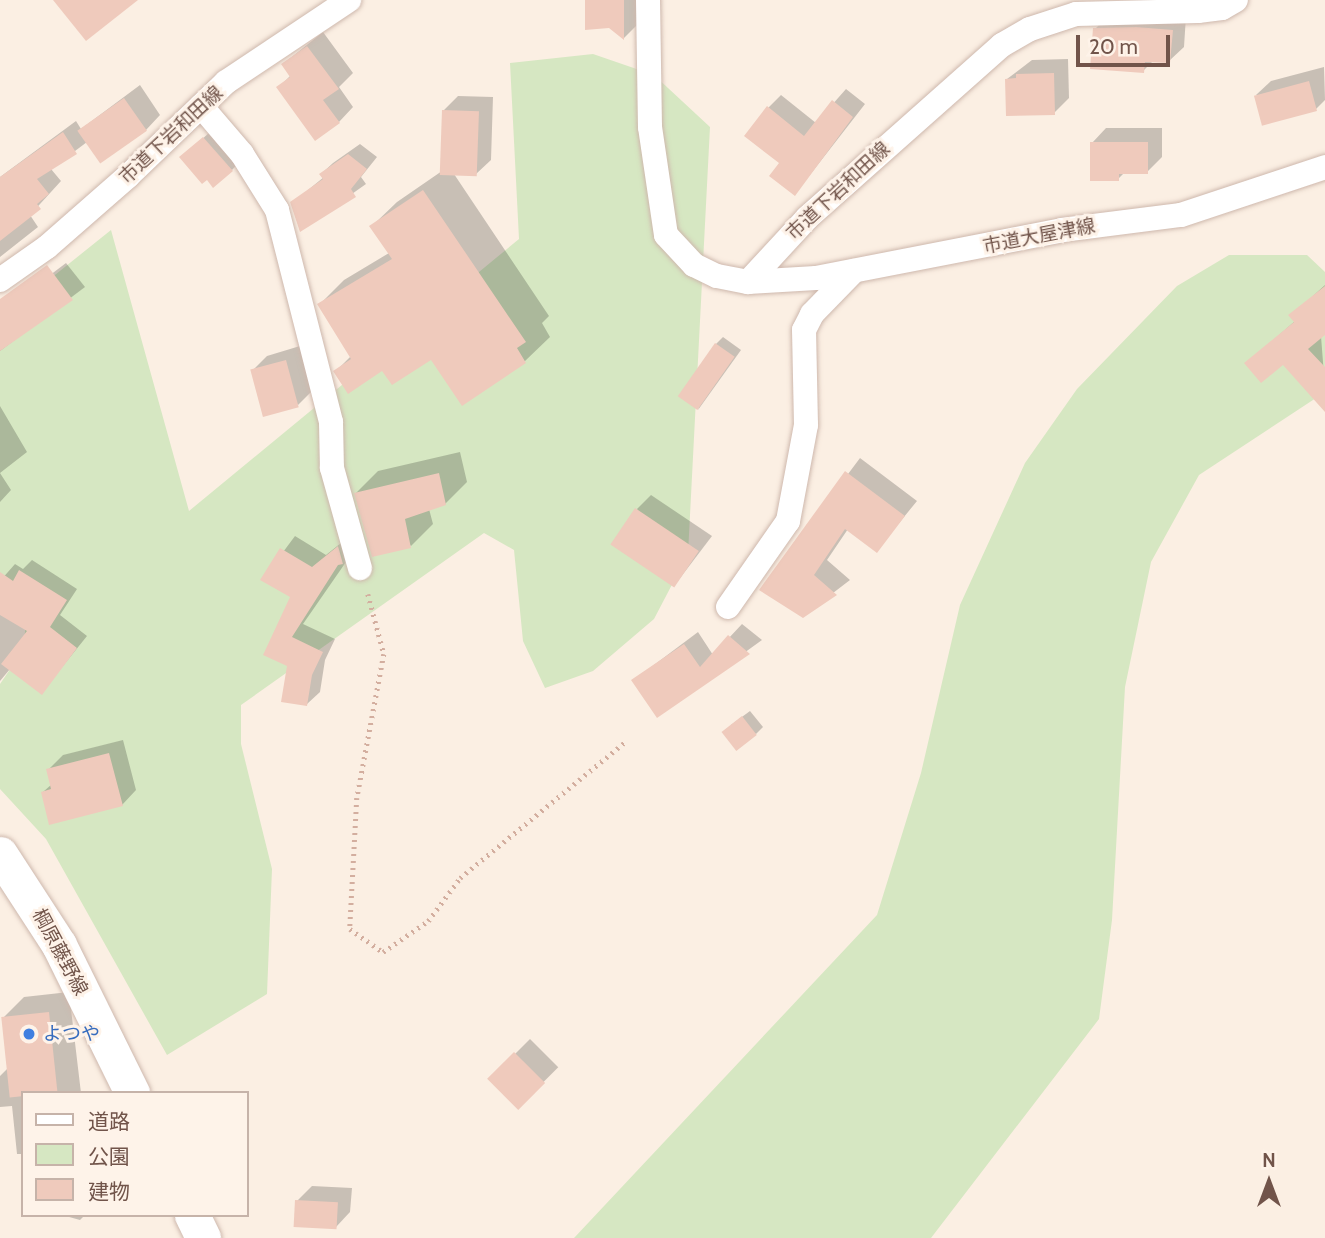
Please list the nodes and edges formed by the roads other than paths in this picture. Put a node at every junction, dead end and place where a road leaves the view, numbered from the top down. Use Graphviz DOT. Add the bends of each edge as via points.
graph roads {
  1 [pos="349,0"];
  2 [pos="648,0"];
  3 [pos="1228,3"];
  4 [pos="201,106"];
  5 [pos="1325,167"];
  6 [pos="854,271"];
  7 [pos="0,280"];
  8 [pos="748,282"];
  9 [pos="360,568"];
  10 [pos="728,607"];
  11 [pos="0,854"];
  12 [pos="131,1091"];
  13 [pos="193,1217"];
  14 [pos="203,1238"];
  1 -- 4 [label="street, 市道下岩和田線" via="226,82"];
  2 -- 8 [label="street" via="650,127 666,235 694,265 717,276"];
  3 -- 8 [label="street, 市道下岩和田線" via="1076,14 1030,29 1002,45 807,218"];
  4 -- 7 [label="street, 市道下岩和田線" via="47,247"];
  4 -- 9 [label="street" via="242,154 278,210 331,422 332,468"];
  5 -- 6 [label="street, 市道大屋津線" via="1181,215 1062,230"];
  6 -- 8 [label="street, 市道大屋津線" via="785,283"];
  6 -- 10 [label="street" via="812,314 804,330 806,425 788,521"];
  11 -- 12 [label="main road, 棡原藤野線" via="59,946"];
  13 -- 14 [label="main road"];
}
